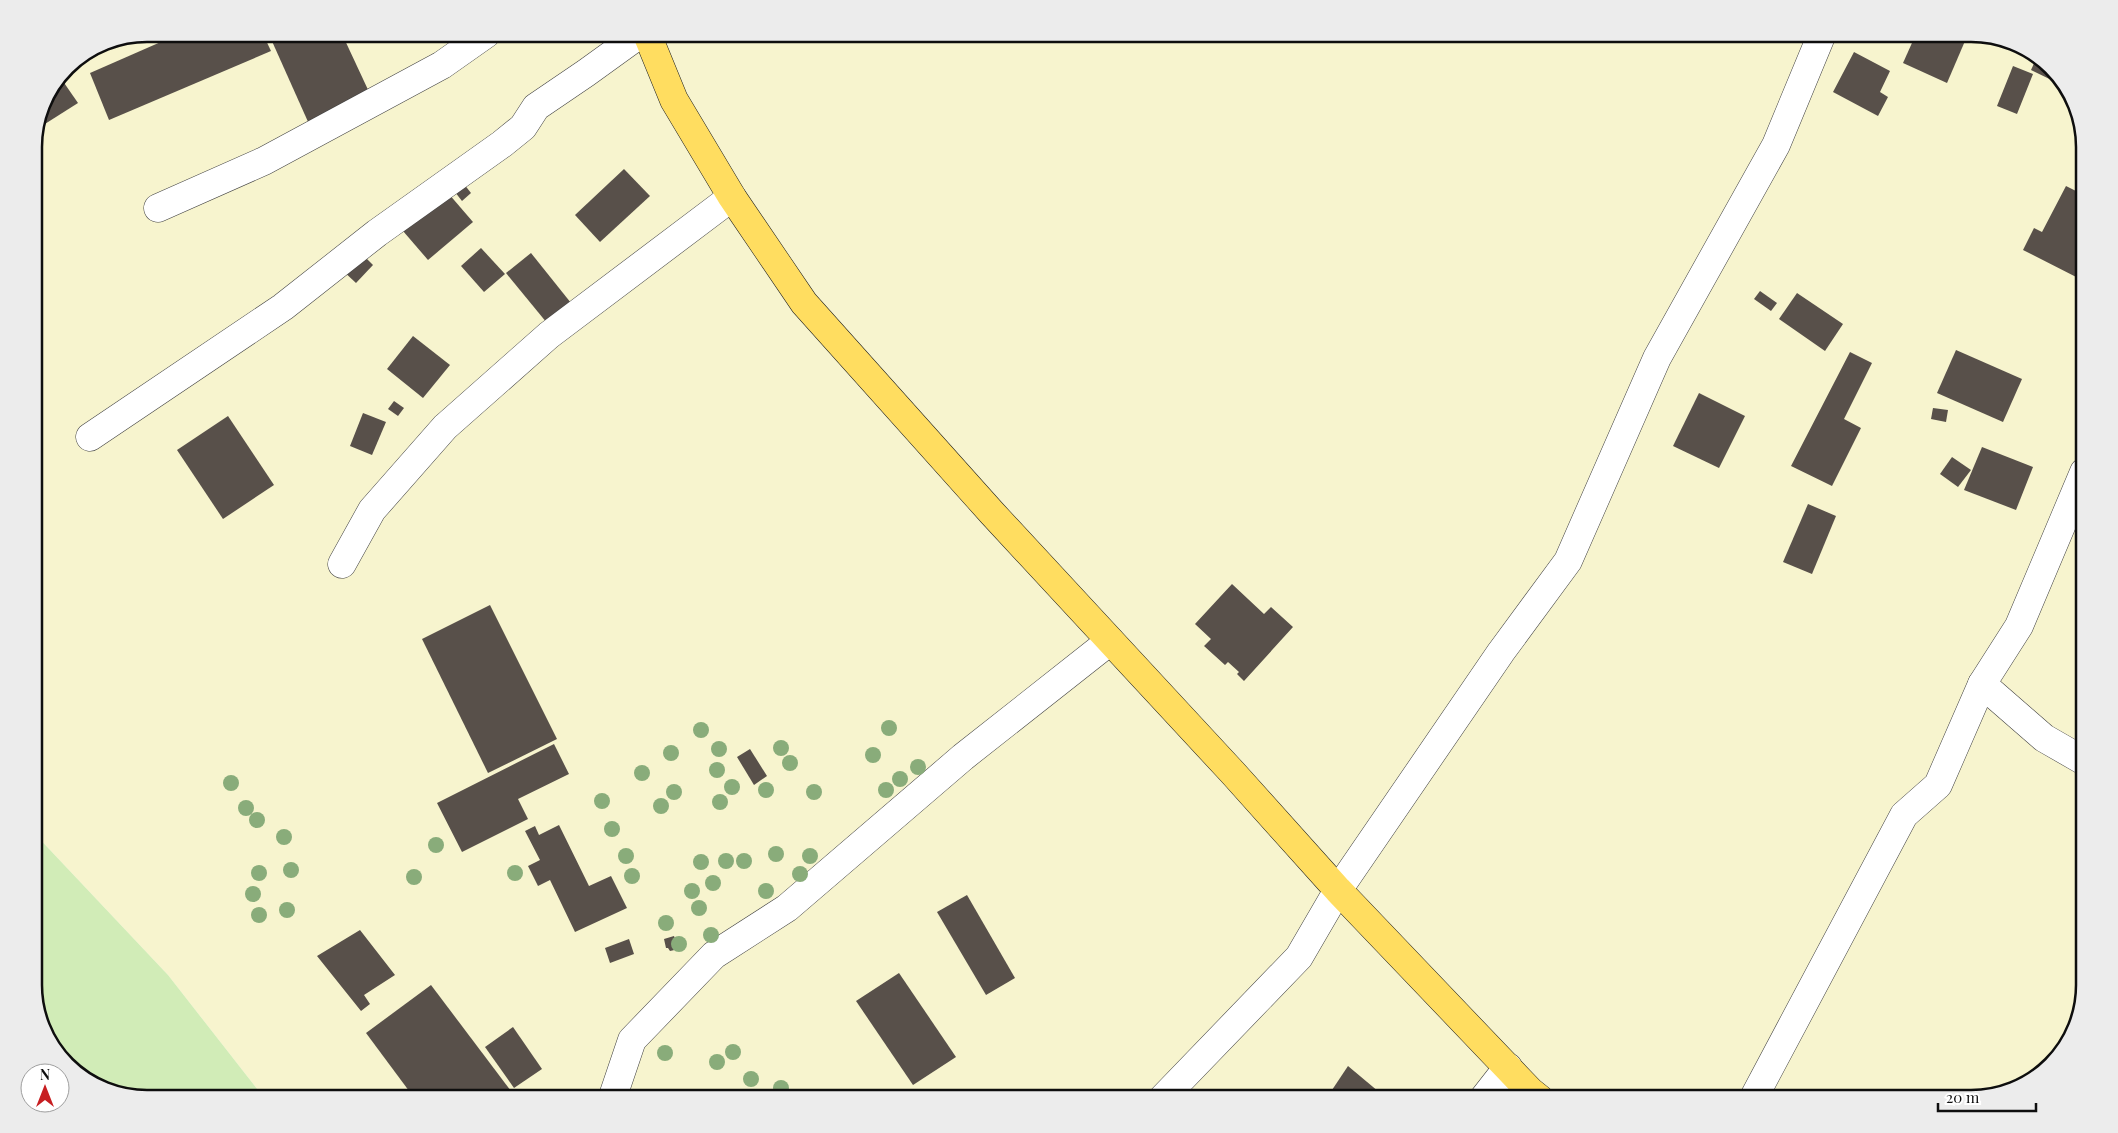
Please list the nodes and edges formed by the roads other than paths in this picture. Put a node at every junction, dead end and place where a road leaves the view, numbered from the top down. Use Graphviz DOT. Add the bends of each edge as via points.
graph roads {
  1 [pos="1819,42"];
  2 [pos="473,43"];
  3 [pos="628,43"];
  4 [pos="651,43"];
  5 [pos="732,198"];
  6 [pos="158,208"];
  7 [pos="90,436"];
  8 [pos="2075,492"];
  9 [pos="342,564"];
  10 [pos="1110,641"];
  11 [pos="1982,684"];
  12 [pos="2076,756"];
  13 [pos="1338,890"];
  14 [pos="1508,1068"];
  15 [pos="615,1090"];
  16 [pos="1171,1090"];
  17 [pos="1490,1090"];
  18 [pos="1531,1090"];
  19 [pos="1758,1090"];
  1 -- 13 [label="street" via="1776,145 1658,358 1568,561 1501,652"];
  2 -- 6 [label="street" via="442,65 264,161"];
  3 -- 7 [label="street" via="536,107 523,127 282,307"];
  4 -- 5 [label="main road" via="674,100"];
  5 -- 9 [label="street" via="549,335 445,427 372,510"];
  5 -- 10 [label="main road" via="804,303"];
  8 -- 11 [label="street" via="2019,626"];
  10 -- 13 [label="main road"];
  10 -- 15 [label="street" via="964,757 787,908 714,955 632,1040"];
  11 -- 12 [label="street" via="2044,738"];
  11 -- 19 [label="street" via="1938,784 1904,815"];
  13 -- 14 [label="main road"];
  13 -- 16 [label="street" via="1299,957"];
  14 -- 17 [label="street"];
  14 -- 18 [label="main road"];
}
